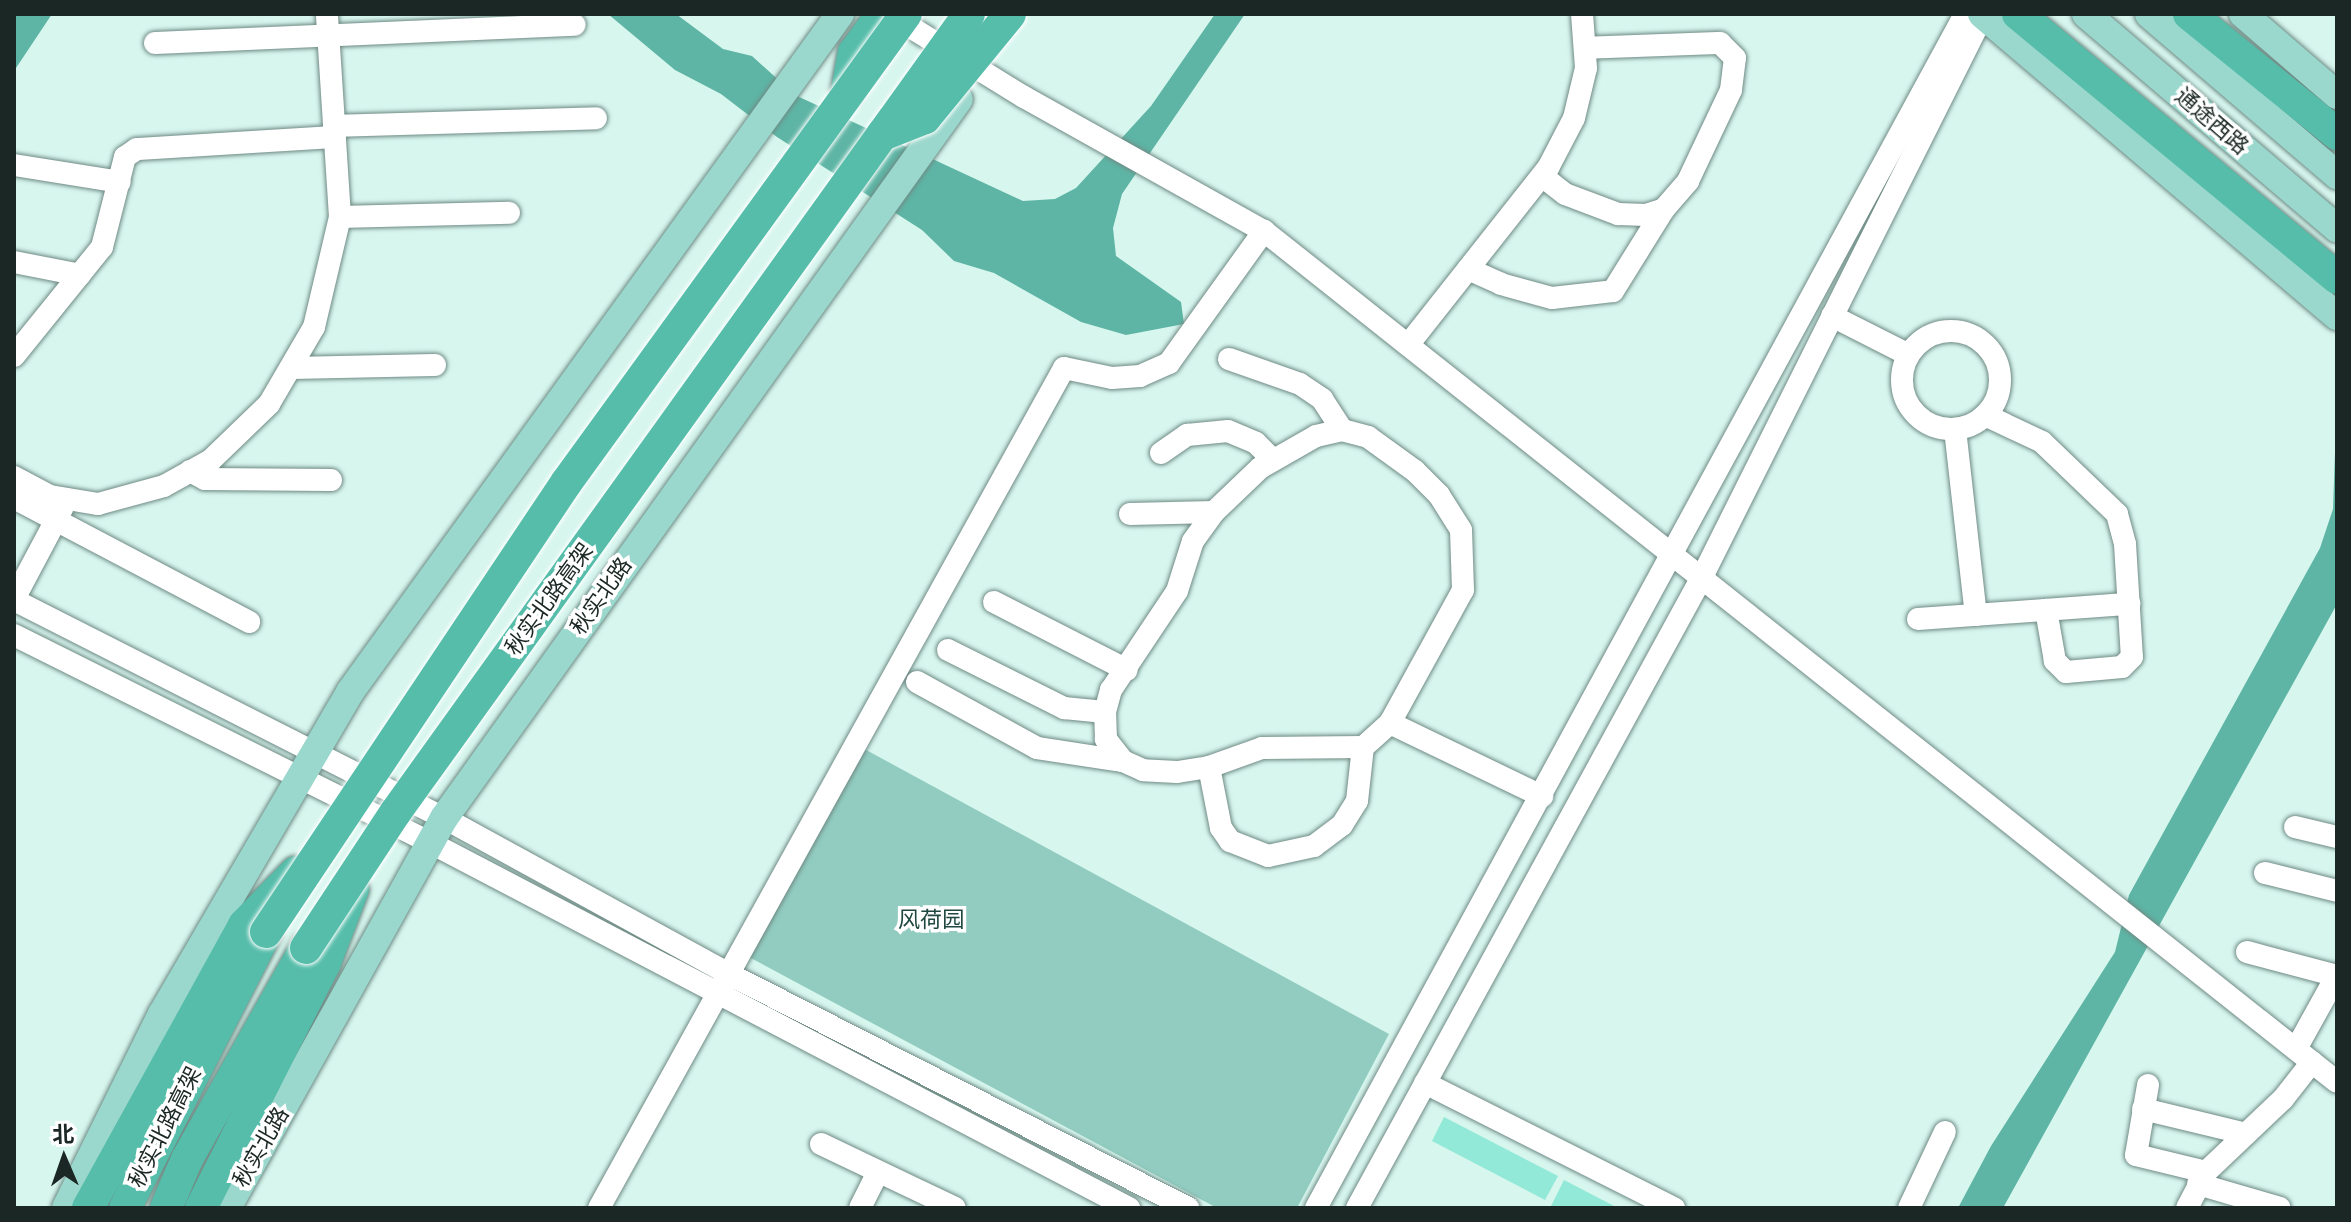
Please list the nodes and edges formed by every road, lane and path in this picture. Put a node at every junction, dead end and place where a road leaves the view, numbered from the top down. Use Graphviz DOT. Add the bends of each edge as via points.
graph roads {
  1 [pos="840,14"];
  2 [pos="882,14"];
  3 [pos="889,14"];
  4 [pos="906,14"];
  5 [pos="969,14"];
  6 [pos="1010,14"];
  7 [pos="1021,14"];
  8 [pos="1582,14"];
  9 [pos="1965,14"];
  10 [pos="1982,14"];
  11 [pos="2018,14"];
  12 [pos="2086,14"];
  13 [pos="2149,14"];
  14 [pos="2189,14"];
  15 [pos="2243,14"];
  16 [pos="328,25"];
  17 [pos="575,25"];
  18 [pos="155,43"];
  19 [pos="1585,48"];
  20 [pos="981,72"];
  21 [pos="847,91"];
  22 [pos="2337,95"];
  23 [pos="596,118"];
  24 [pos="334,132"];
  25 [pos="2337,134"];
  26 [pos="882,135"];
  27 [pos="14,165"];
  28 [pos="2337,175"];
  29 [pos="1542,176"];
  30 [pos="120,182"];
  31 [pos="1664,209"];
  32 [pos="509,213"];
  33 [pos="340,217"];
  34 [pos="2337,228"];
  35 [pos="1264,231"];
  36 [pos="14,262"];
  37 [pos="1468,269"];
  38 [pos="80,275"];
  39 [pos="2331,298"];
  40 [pos="1832,316"];
  41 [pos="1408,345"];
  42 [pos="1909,355"];
  43 [pos="14,356"];
  44 [pos="1229,359"];
  45 [pos="435,365"];
  46 [pos="291,368"];
  47 [pos="1985,415"];
  48 [pos="1955,429"];
  49 [pos="1342,430"];
  50 [pos="1161,453"];
  51 [pos="1273,460"];
  52 [pos="190,471"];
  53 [pos="14,477"];
  54 [pos="331,480"];
  55 [pos="14,498"];
  56 [pos="67,499"];
  57 [pos="1214,512"];
  58 [pos="1130,514"];
  59 [pos="56,520"];
  60 [pos="1675,554"];
  61 [pos="1702,577"];
  62 [pos="14,599"];
  63 [pos="994,602"];
  64 [pos="2129,604"];
  65 [pos="2046,610"];
  66 [pos="1976,615"];
  67 [pos="1918,619"];
  68 [pos="249,622"];
  69 [pos="14,635"];
  70 [pos="948,650"];
  71 [pos="1127,670"];
  72 [pos="917,682"];
  73 [pos="1105,712"];
  74 [pos="1390,723"];
  75 [pos="1363,747"];
  76 [pos="313,752"];
  77 [pos="1123,761"];
  78 [pos="1209,767"];
  79 [pos="295,780"];
  80 [pos="1542,796"];
  81 [pos="444,818"];
  82 [pos="2295,827"];
  83 [pos="2337,837"];
  84 [pos="327,840"];
  85 [pos="431,843"];
  86 [pos="366,856"];
  87 [pos="2265,873"];
  88 [pos="2337,891"];
  89 [pos="2247,952"];
  90 [pos="725,972"];
  91 [pos="2337,975"];
  92 [pos="714,995"];
  93 [pos="2304,1056"];
  94 [pos="2337,1082"];
  95 [pos="1425,1083"];
  96 [pos="2148,1085"];
  97 [pos="2143,1109"];
  98 [pos="1945,1132"];
  99 [pos="2246,1134"];
  100 [pos="821,1144"];
  101 [pos="878,1172"];
  102 [pos="2202,1178"];
  103 [pos="66,1208"];
  104 [pos="88,1208"];
  105 [pos="125,1208"];
  106 [pos="166,1208"];
  107 [pos="201,1208"];
  108 [pos="227,1208"];
  109 [pos="599,1208"];
  110 [pos="860,1208"];
  111 [pos="955,1208"];
  112 [pos="1129,1208"];
  113 [pos="1188,1208"];
  114 [pos="1316,1208"];
  115 [pos="1357,1208"];
  116 [pos="1674,1208"];
  117 [pos="1909,1208"];
  118 [pos="2187,1208"];
  119 [pos="2280,1208"];
  1 -- 76 [label="main road" via="350,692"];
  2 -- 21 [label="highway" via="854,53"];
  3 -- 20 [label="street"];
  4 -- 21 [label="highway, 秋实北路高架, bridge"];
  5 -- 26 [label="highway, 秋实北路高架, bridge"];
  6 -- 26 [label="highway, bridge" via="925,118"];
  7 -- 20 [label="main road, 秋实北路"];
  8 -- 19 [label="street"];
  9 -- 60 [label="street"];
  10 -- 39 [label="main road"];
  10 -- 40 [label="street"];
  11 -- 39 [label="highway"];
  12 -- 34 [label="main road, 通途西路"];
  13 -- 28 [label="main road, 通途西路"];
  14 -- 25 [label="highway"];
  15 -- 22 [label="main road"];
  16 -- 17 [label="street"];
  16 -- 18 [label="street"];
  16 -- 24 [label="street"];
  19 -- 29 [label="street" via="1586,68 1574,118"];
  19 -- 31 [label="street" via="1720,43 1735,58 1731,90 1695,168"];
  20 -- 35 [label="street"];
  20 -- 81 [label="main road, 秋实北路" via="904,170"];
  21 -- 84 [label="highway, 秋实北路高架, bridge" via="566,483"];
  23 -- 24 [label="street"];
  24 -- 30 [label="street" via="150,144 125,157"];
  24 -- 33 [label="street"];
  26 -- 86 [label="highway, 秋实北路高架, bridge"];
  27 -- 30 [label="street"];
  29 -- 31 [label="street" via="1565,194 1618,214 1646,215"];
  29 -- 37 [label="street"];
  30 -- 38 [label="street" via="102,247"];
  31 -- 37 [label="street" via="1613,291 1552,298"];
  32 -- 33 [label="street"];
  33 -- 46 [label="street" via="314,327"];
  35 -- 41 [label="street"];
  35 -- 90 [label="street" via="1169,363 1140,376 1112,378 1064,368"];
  36 -- 38 [label="street"];
  37 -- 41 [label="street"];
  38 -- 43 [label="street"];
  40 -- 42 [label="street"];
  40 -- 61 [label="street"];
  41 -- 60 [label="street"];
  42 -- 47 [label="street" via="1937,333 1960,332 1982,342 1996,361 2000,384"];
  42 -- 48 [label="street" via="1902,378 1907,401 1922,419"];
  44 -- 49 [label="street" via="1300,384 1322,399"];
  45 -- 46 [label="street"];
  46 -- 52 [label="street" via="269,404 211,460"];
  47 -- 48 [label="street"];
  47 -- 64 [label="street" via="2042,442 2117,514"];
  48 -- 66 [label="street"];
  49 -- 51 [label="street" via="1316,436"];
  49 -- 74 [label="street" via="1368,437 1415,471 1439,495 1461,530 1463,590"];
  50 -- 51 [label="street" via="1187,435 1228,431 1256,443"];
  51 -- 57 [label="street"];
  52 -- 54 [label="street" via="205,479"];
  52 -- 56 [label="street" via="164,486 98,504"];
  53 -- 56 [label="street"];
  55 -- 59 [label="street"];
  56 -- 59 [label="street"];
  57 -- 58 [label="street"];
  57 -- 71 [label="street" via="1181,565 1177,591"];
  59 -- 62 [label="street"];
  59 -- 68 [label="street"];
  60 -- 61 [label="street"];
  60 -- 80 [label="street"];
  61 -- 93 [label="street"];
  61 -- 95 [label="street"];
  62 -- 76 [label="street"];
  63 -- 71 [label="street"];
  64 -- 65 [label="street"];
  64 -- 65 [label="street" via="2132,657 2122,667 2066,672 2055,661"];
  65 -- 66 [label="street"];
  66 -- 67 [label="street"];
  69 -- 79 [label="street"];
  70 -- 73 [label="street" via="1064,708"];
  71 -- 73 [label="street" via="1111,690"];
  72 -- 77 [label="street" via="1037,748"];
  73 -- 77 [label="street" via="1106,739"];
  74 -- 75 [label="street"];
  74 -- 80 [label="street"];
  75 -- 78 [label="street" via="1262,748"];
  75 -- 78 [label="street" via="1357,801 1342,825 1314,846 1268,856 1230,841 1221,828"];
  76 -- 79 [label="main road"];
  76 -- 81 [label="street"];
  77 -- 78 [label="street" via="1143,770"];
  79 -- 85 [label="street"];
  79 -- 103 [label="main road" via="162,1014"];
  80 -- 114 [label="street"];
  81 -- 85 [label="main road, 秋实北路"];
  81 -- 90 [label="street"];
  82 -- 83 [label="street"];
  84 -- 104 [label="highway, bridge" via="244,925"];
  84 -- 105 [label="highway, 秋实北路高架, bridge" via="266,932"];
  85 -- 92 [label="street"];
  85 -- 108 [label="main road, 秋实北路"];
  86 -- 106 [label="highway, 秋实北路高架, bridge" via="306,948 187,1159"];
  86 -- 107 [label="highway, bridge" via="324,965"];
  87 -- 88 [label="street"];
  89 -- 91 [label="street"];
  90 -- 92 [label="street"];
  90 -- 113 [label="street"];
  91 -- 93 [label="street"];
  92 -- 109 [label="street"];
  92 -- 112 [label="street"];
  93 -- 94 [label="street"];
  93 -- 99 [label="street"];
  95 -- 115 [label="street"];
  95 -- 116 [label="street"];
  96 -- 97 [label="street"];
  97 -- 99 [label="street"];
  97 -- 102 [label="street" via="2136,1155"];
  98 -- 117 [label="street"];
  99 -- 102 [label="street"];
  100 -- 101 [label="street"];
  101 -- 110 [label="street"];
  101 -- 111 [label="street"];
  102 -- 118 [label="street"];
  102 -- 119 [label="street"];
}
